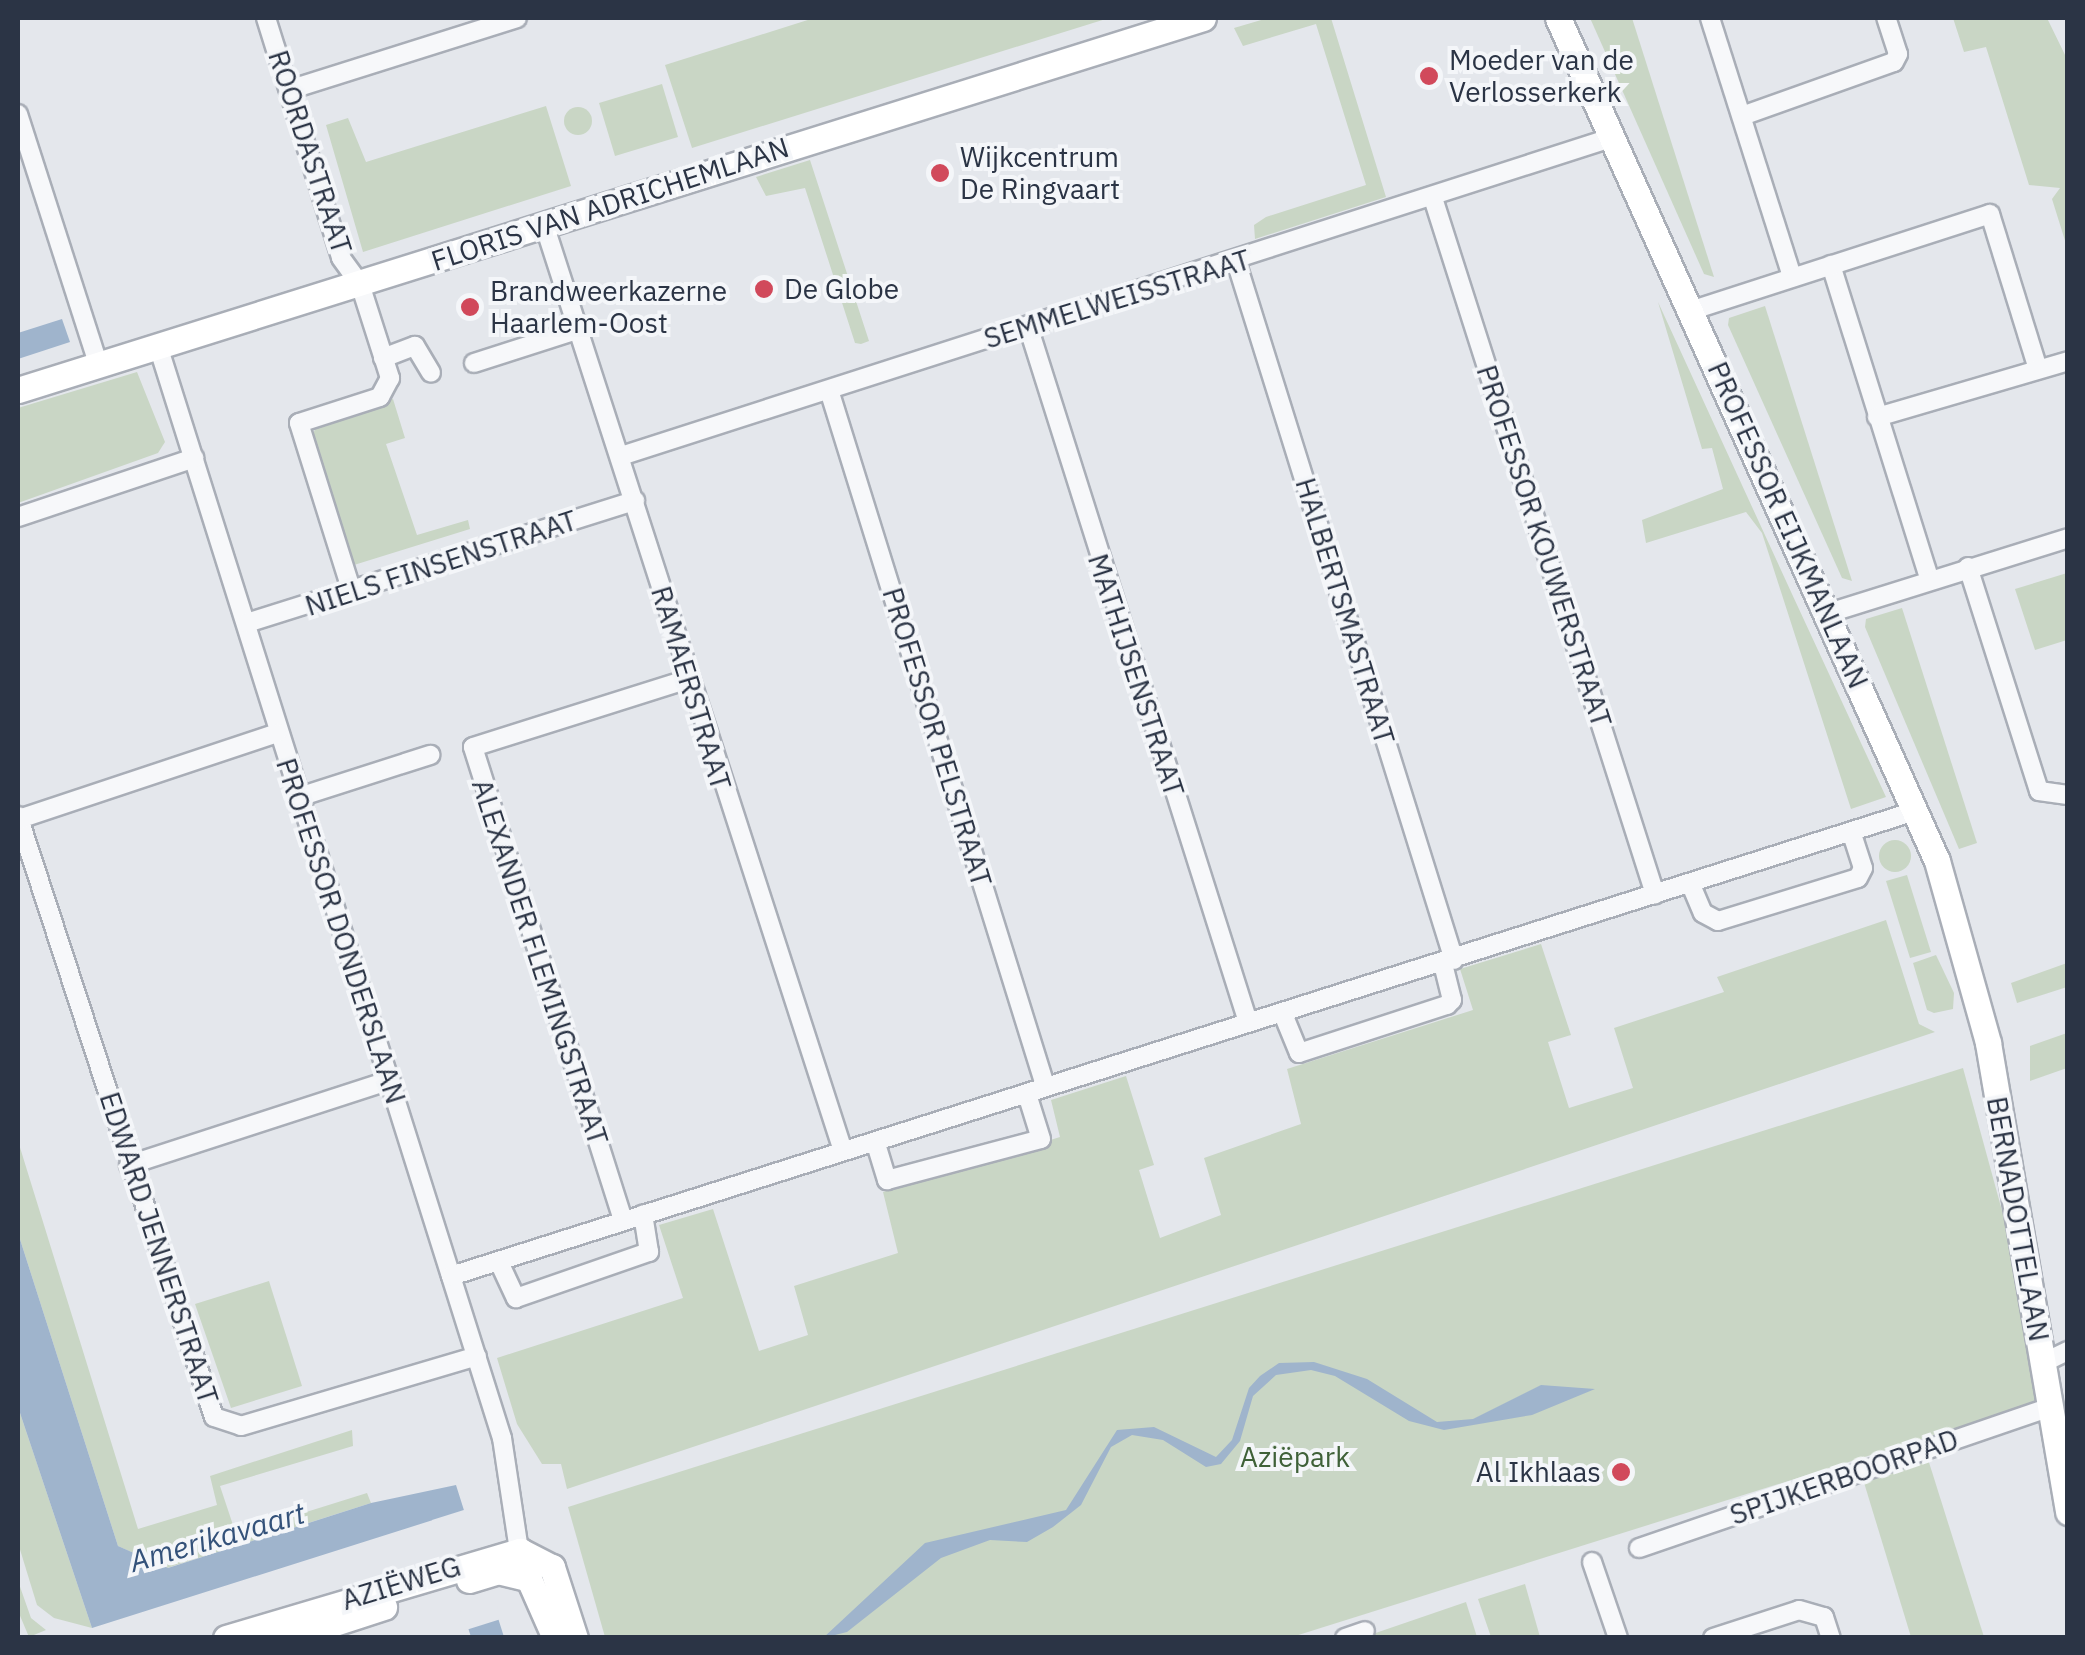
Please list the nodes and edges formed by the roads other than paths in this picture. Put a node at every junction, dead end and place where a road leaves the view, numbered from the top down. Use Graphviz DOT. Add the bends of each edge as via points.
graph roads {
  1 [pos="266,18"];
  2 [pos="518,18"];
  3 [pos="1203,18"];
  4 [pos="1558,18"];
  5 [pos="1710,18"];
  6 [pos="1886,18"];
  7 [pos="289,90"];
  8 [pos="18,114"];
  9 [pos="1742,116"];
  10 [pos="1611,138"];
  11 [pos="1433,198"];
  12 [pos="544,224"];
  13 [pos="1236,262"];
  14 [pos="1830,264"];
  15 [pos="1792,277"];
  16 [pos="360,284"];
  17 [pos="1690,311"];
  18 [pos="1028,326"];
  19 [pos="577,330"];
  20 [pos="159,349"];
  21 [pos="383,358"];
  22 [pos="2068,361"];
  23 [pos="474,362"];
  24 [pos="99,366"];
  25 [pos="2038,368"];
  26 [pos="430,373"];
  27 [pos="18,390"];
  28 [pos="829,390"];
  29 [pos="1877,418"];
  30 [pos="621,456"];
  31 [pos="194,458"];
  32 [pos="635,501"];
  33 [pos="18,516"];
  34 [pos="2068,538"];
  35 [pos="1968,568"];
  36 [pos="1930,576"];
  37 [pos="352,592"];
  38 [pos="1829,613"];
  39 [pos="247,623"];
  40 [pos="689,679"];
  41 [pos="278,734"];
  42 [pos="430,756"];
  43 [pos="2068,795"];
  44 [pos="298,797"];
  45 [pos="1918,810"];
  46 [pos="18,818"];
  47 [pos="1852,834"];
  48 [pos="1692,885"];
  49 [pos="1655,894"];
  50 [pos="1448,962"];
  51 [pos="1283,1014"];
  52 [pos="1248,1022"];
  53 [pos="1988,1044"];
  54 [pos="390,1080"];
  55 [pos="1036,1089"];
  56 [pos="876,1144"];
  57 [pos="842,1151"];
  58 [pos="129,1165"];
  59 [pos="643,1214"];
  60 [pos="623,1220"];
  61 [pos="498,1262"];
  62 [pos="451,1276"];
  63 [pos="2068,1350"];
  64 [pos="476,1356"];
  65 [pos="2043,1364"];
  66 [pos="2050,1408"];
  67 [pos="2068,1512"];
  68 [pos="1639,1548"];
  69 [pos="1592,1562"];
  70 [pos="520,1563"];
  71 [pos="446,1578"];
  72 [pos="1365,1631"];
  73 [pos="226,1638"];
  74 [pos="288,1638"];
  75 [pos="555,1638"];
  76 [pos="575,1638"];
  77 [pos="1345,1638"];
  78 [pos="1618,1638"];
  79 [pos="1713,1638"];
  80 [pos="1830,1638"];
  1 -- 7 [label="street, ROORDASTRAAT"];
  2 -- 7 [label="street"];
  3 -- 12 [label="street, FLORIS VAN ADRICHEMLAAN"];
  4 -- 10 [label="street, PROFESSOR EIJKMANLAAN"];
  5 -- 9 [label="street"];
  6 -- 9 [label="street" via="1894,62"];
  7 -- 16 [label="street, ROORDASTRAAT" via="341,258"];
  8 -- 24 [label="street"];
  9 -- 15 [label="street"];
  10 -- 11 [label="street, SEMMELWEISSTRAAT"];
  10 -- 17 [label="street, PROFESSOR EIJKMANLAAN"];
  11 -- 13 [label="street, SEMMELWEISSTRAAT"];
  11 -- 49 [label="street, PROFESSOR KOUWERSTRAAT"];
  12 -- 16 [label="street, FLORIS VAN ADRICHEMLAAN"];
  12 -- 19 [label="street, RAMAERSTRAAT"];
  13 -- 18 [label="street, SEMMELWEISSTRAAT"];
  13 -- 50 [label="street, HALBERTSMASTRAAT"];
  14 -- 15 [label="street"];
  14 -- 25 [label="street" via="1990,214"];
  14 -- 29 [label="street"];
  15 -- 17 [label="street"];
  16 -- 20 [label="street, FLORIS VAN ADRICHEMLAAN"];
  16 -- 21 [label="street, ROORDASTRAAT"];
  17 -- 38 [label="street, PROFESSOR EIJKMANLAAN"];
  18 -- 28 [label="street, SEMMELWEISSTRAAT"];
  18 -- 52 [label="street, MATHIJSENSTRAAT"];
  19 -- 23 [label="street"];
  19 -- 30 [label="street, RAMAERSTRAAT"];
  20 -- 24 [label="street, FLORIS VAN ADRICHEMLAAN"];
  20 -- 31 [label="street, PROFESSOR DONDERSLAAN"];
  21 -- 26 [label="street" via="415,346"];
  21 -- 37 [label="street" via="390,378 380,397 299,423"];
  22 -- 25 [label="street"];
  24 -- 27 [label="street, FLORIS VAN ADRICHEMLAAN"];
  25 -- 29 [label="street"];
  28 -- 30 [label="street, SEMMELWEISSTRAAT"];
  28 -- 55 [label="street, PROFESSOR PELSTRAAT"];
  29 -- 36 [label="street"];
  30 -- 32 [label="street, RAMAERSTRAAT"];
  31 -- 33 [label="street"];
  31 -- 39 [label="street, PROFESSOR DONDERSLAAN"];
  32 -- 37 [label="street, NIELS FINSENSTRAAT"];
  32 -- 40 [label="street, RAMAERSTRAAT"];
  34 -- 35 [label="street"];
  35 -- 36 [label="street"];
  35 -- 43 [label="street" via="2039,792"];
  36 -- 38 [label="street"];
  37 -- 39 [label="street, NIELS FINSENSTRAAT"];
  38 -- 45 [label="street, PROFESSOR EIJKMANLAAN"];
  39 -- 41 [label="street, PROFESSOR DONDERSLAAN"];
  40 -- 57 [label="street, RAMAERSTRAAT"];
  40 -- 60 [label="street, ALEXANDER FLEMINGSTRAAT" via="472,747"];
  41 -- 44 [label="street, PROFESSOR DONDERSLAAN"];
  41 -- 46 [label="street"];
  42 -- 44 [label="street"];
  44 -- 54 [label="street, PROFESSOR DONDERSLAAN"];
  45 -- 47 [label="street"];
  45 -- 53 [label="street, PROFESSOR EIJKMANLAAN"];
  46 -- 58 [label="street, EDWARD JENNERSTRAAT"];
  47 -- 48 [label="street"];
  47 -- 48 [label="street" via="1862,868 1858,878 1718,921 1703,913"];
  48 -- 49 [label="street"];
  49 -- 50 [label="street"];
  50 -- 51 [label="street"];
  50 -- 51 [label="street" via="1447,1005 1354,1035 1299,1052"];
  51 -- 52 [label="street"];
  52 -- 55 [label="street"];
  53 -- 65 [label="street, BERNADOTTELAAN"];
  54 -- 58 [label="street"];
  54 -- 62 [label="street, PROFESSOR DONDERSLAAN"];
  55 -- 56 [label="street"];
  55 -- 56 [label="street, PROFESSOR PELSTRAAT" via="1041,1139 887,1180"];
  56 -- 57 [label="street"];
  57 -- 59 [label="street"];
  58 -- 64 [label="street, EDWARD JENNERSTRAAT" via="208,1405 222,1425 241,1426"];
  59 -- 60 [label="street"];
  59 -- 61 [label="street" via="648,1252 516,1298"];
  60 -- 61 [label="street"];
  61 -- 62 [label="street"];
  62 -- 64 [label="street, PROFESSOR DONDERSLAAN"];
  63 -- 65 [label="street"];
  64 -- 70 [label="street, PROFESSOR DONDERSLAAN" via="518,1514"];
  65 -- 66 [label="street, BERNADOTTELAAN"];
  66 -- 67 [label="street, BERNADOTTELAAN"];
  66 -- 68 [label="street, SPIJKERBOORPAD"];
  69 -- 78 [label="street"];
  70 -- 71 [label="street, AZIËWEG"];
  70 -- 75 [label="street" via="540,1592"];
  70 -- 76 [label="street" via="552,1568"];
  71 -- 73 [label="street, AZIËWEG"];
  71 -- 74 [label="street, AZIËWEG"];
  72 -- 77 [label="street"];
  79 -- 80 [label="street" via="1799,1610 1824,1617"];
}
